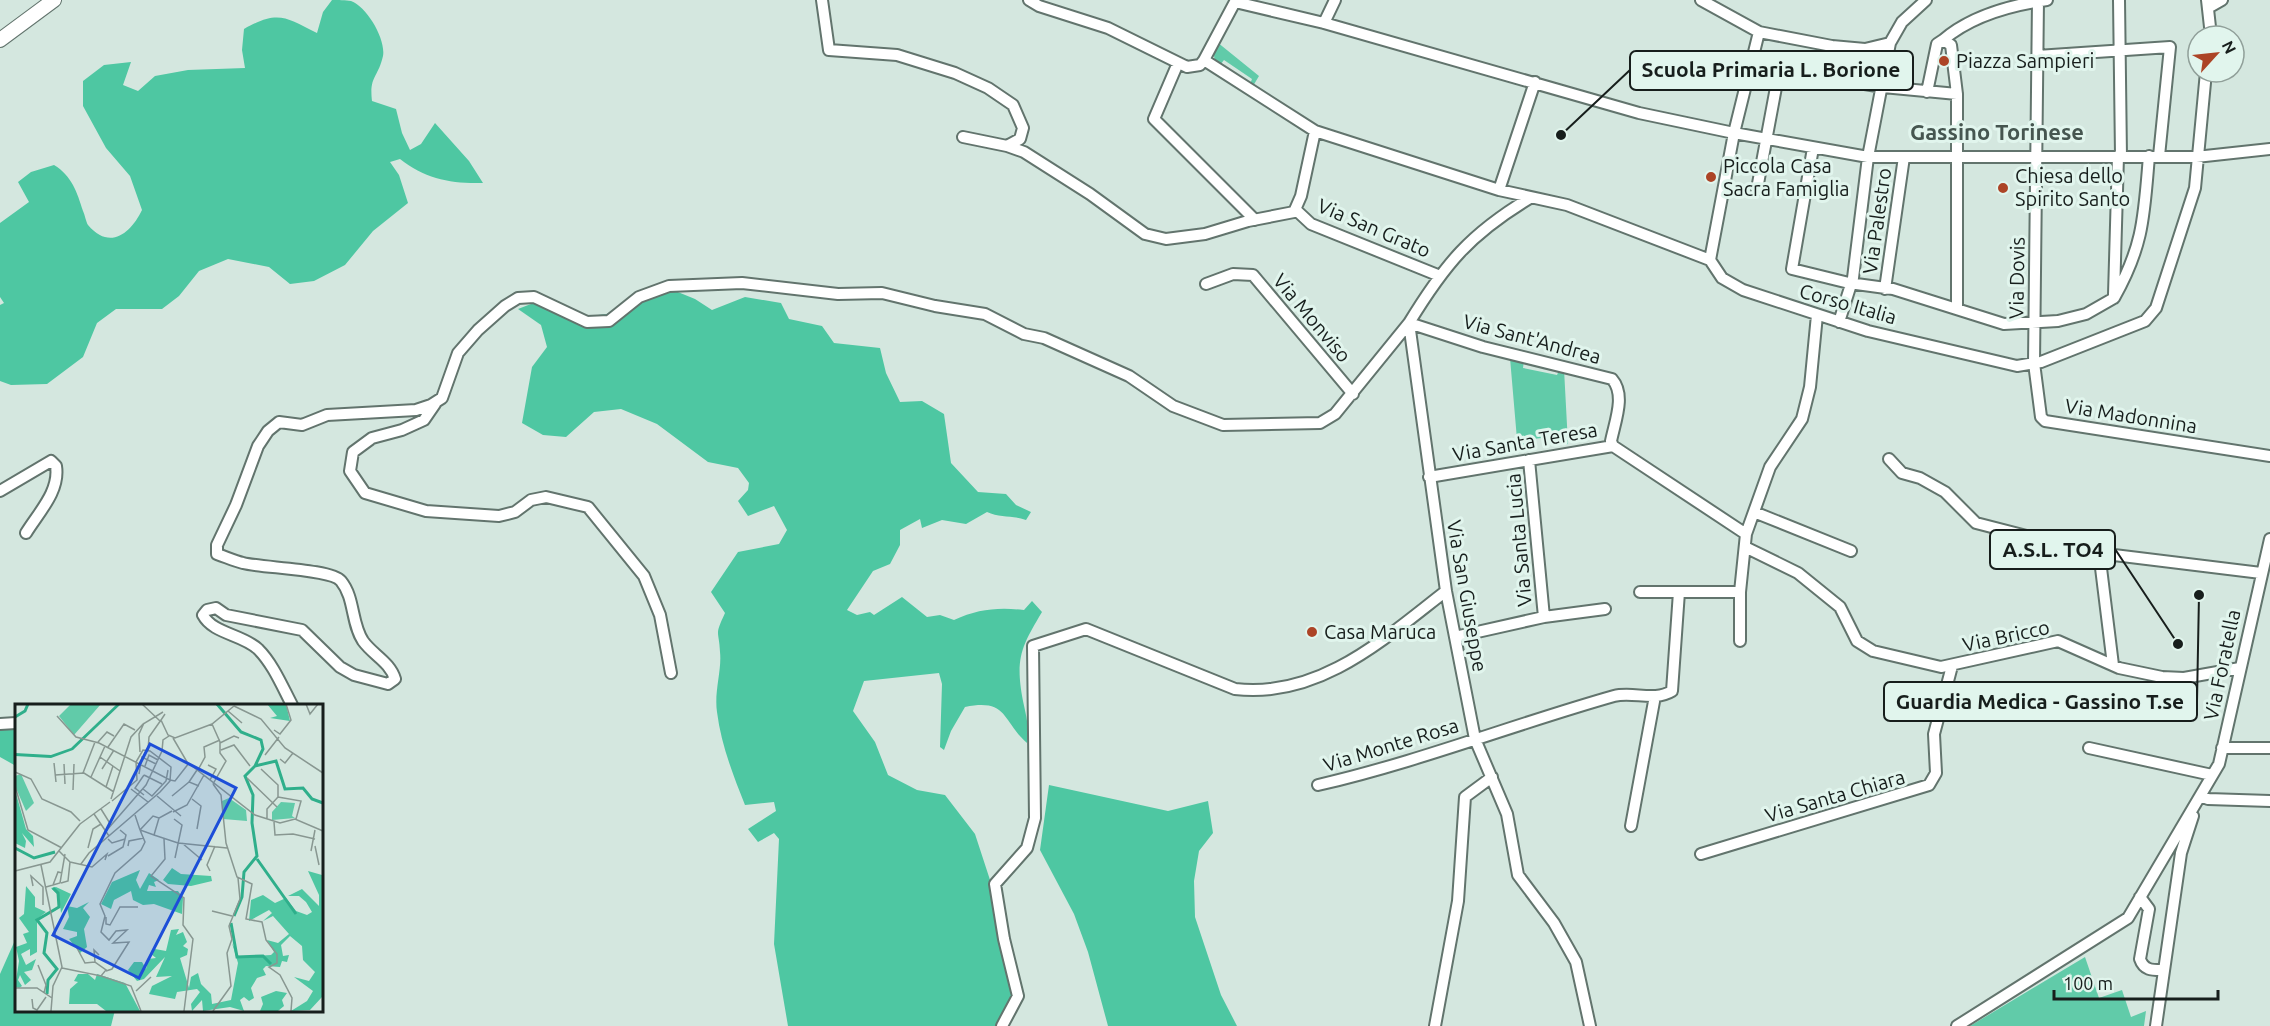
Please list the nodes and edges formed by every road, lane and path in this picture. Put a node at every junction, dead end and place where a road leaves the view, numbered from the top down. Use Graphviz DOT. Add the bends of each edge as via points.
graph roads {
  1 [pos="54,0"];
  2 [pos="822,0"];
  3 [pos="1029,0"];
  4 [pos="1335,0"];
  5 [pos="1701,0"];
  6 [pos="1926,0"];
  7 [pos="2041,0"];
  8 [pos="2119,0"];
  9 [pos="2222,0"];
  10 [pos="1235,1"];
  11 [pos="2208,4"];
  12 [pos="1324,23"];
  13 [pos="2210,24"];
  14 [pos="1759,32"];
  15 [pos="0,40"];
  16 [pos="1943,40"];
  17 [pos="1890,43"];
  18 [pos="2121,51"];
  19 [pos="2037,56"];
  20 [pos="1204,60"];
  21 [pos="1178,63"];
  22 [pos="1535,82"];
  23 [pos="2205,84"];
  24 [pos="1883,87"];
  25 [pos="1927,92"];
  26 [pos="1958,94"];
  27 [pos="1315,131"];
  28 [pos="1734,133"];
  29 [pos="963,138"];
  30 [pos="1765,139"];
  31 [pos="1007,146"];
  32 [pos="1813,148"];
  33 [pos="2270,149"];
  34 [pos="2120,156"];
  35 [pos="2154,156"];
  36 [pos="1904,157"];
  37 [pos="1957,157"];
  38 [pos="2037,157"];
  39 [pos="2196,157"];
  40 [pos="1868,158"];
  41 [pos="1757,189"];
  42 [pos="1499,190"];
  43 [pos="1530,198"];
  44 [pos="1296,210"];
  45 [pos="1255,220"];
  46 [pos="1710,260"];
  47 [pos="1440,276"];
  48 [pos="1849,283"];
  49 [pos="1206,284"];
  50 [pos="1885,290"];
  51 [pos="2114,298"];
  52 [pos="1957,309"];
  53 [pos="1817,315"];
  54 [pos="1839,322"];
  55 [pos="1409,323"];
  56 [pos="2034,323"];
  57 [pos="2034,363"];
  58 [pos="1353,394"];
  59 [pos="437,401"];
  60 [pos="1613,446"];
  61 [pos="2270,456"];
  62 [pos="1888,459"];
  63 [pos="1530,460"];
  64 [pos="1429,477"];
  65 [pos="0,491"];
  66 [pos="1754,512"];
  67 [pos="26,533"];
  68 [pos="1746,534"];
  69 [pos="2270,539"];
  70 [pos="1744,547"];
  71 [pos="1851,551"];
  72 [pos="2108,557"];
  73 [pos="2264,576"];
  74 [pos="1446,591"];
  75 [pos="1640,592"];
  76 [pos="1680,592"];
  77 [pos="1740,592"];
  78 [pos="1605,609"];
  79 [pos="1544,616"];
  80 [pos="1455,637"];
  81 [pos="1740,641"];
  82 [pos="2113,665"];
  83 [pos="1952,666"];
  84 [pos="2240,668"];
  85 [pos="671,673"];
  86 [pos="1655,696"];
  87 [pos="291,704"];
  88 [pos="15,723"];
  89 [pos="0,724"];
  90 [pos="1475,739"];
  91 [pos="2089,748"];
  92 [pos="2222,748"];
  93 [pos="2270,748"];
  94 [pos="2212,775"];
  95 [pos="1492,777"];
  96 [pos="1318,785"];
  97 [pos="2200,796"];
  98 [pos="2270,801"];
  99 [pos="1630,826"];
  100 [pos="2181,853"];
  101 [pos="1701,854"];
  102 [pos="2164,857"];
  103 [pos="2178,871"];
  104 [pos="2154,874"];
  105 [pos="2140,897"];
  106 [pos="2164,970"];
  107 [pos="1002,1026"];
  108 [pos="1435,1026"];
  109 [pos="1590,1026"];
  110 [pos="1957,1026"];
  111 [pos="2156,1026"];
  1 -- 15 [label="main road"];
  2 -- 31 [label="street" via="829,50 897,55 988,88 1013,105 1023,128 1020,139"];
  3 -- 21 [label="street" via="1108,28"];
  4 -- 12 [label="street"];
  5 -- 14 [label="street"];
  6 -- 17 [label="street" via="1902,22"];
  7 -- 16 [label="street" via="1976,20 1957,28"];
  7 -- 19 [label="street, Via Dovis"];
  8 -- 18 [label="street"];
  9 -- 11 [label="street"];
  10 -- 12 [label="street"];
  10 -- 20 [label="street"];
  11 -- 13 [label="street"];
  12 -- 22 [label="street"];
  14 -- 17 [label="street" via="1854,48"];
  14 -- 28 [label="street"];
  16 -- 25 [label="street" via="1937,44"];
  16 -- 26 [label="street" via="1951,45"];
  17 -- 24 [label="street"];
  18 -- 19 [label="street"];
  18 -- 34 [label="street"];
  18 -- 35 [label="street" via="2170,46"];
  19 -- 38 [label="street, Via Dovis"];
  20 -- 21 [label="street" via="1200,65 1187,67"];
  20 -- 27 [label="street"];
  21 -- 45 [label="street" via="1154,119"];
  22 -- 28 [label="street" via="1639,113"];
  22 -- 42 [label="street"];
  23 -- 39 [label="street, Corso Italia"];
  24 -- 25 [label="street"];
  24 -- 30 [label="street" via="1785,71 1777,82"];
  24 -- 40 [label="street"];
  25 -- 26 [label="street"];
  26 -- 37 [label="street"];
  27 -- 42 [label="street"];
  27 -- 44 [label="street"];
  28 -- 30 [label="street"];
  28 -- 46 [label="street"];
  29 -- 31 [label="street"];
  30 -- 32 [label="street"];
  30 -- 41 [label="street"];
  31 -- 45 [label="street" via="1024,152 1090,194 1145,234 1166,239 1205,234"];
  32 -- 40 [label="street"];
  32 -- 48 [label="street" via="1792,269"];
  33 -- 39 [label="street"];
  34 -- 35 [label="street"];
  34 -- 38 [label="street"];
  34 -- 51 [label="street"];
  35 -- 39 [label="street"];
  35 -- 51 [label="street" via="2142,234 2131,267"];
  36 -- 37 [label="street"];
  36 -- 40 [label="street"];
  36 -- 50 [label="street, Via Palestro"];
  37 -- 38 [label="street"];
  37 -- 52 [label="street"];
  38 -- 56 [label="street, Via Dovis"];
  39 -- 57 [label="street, Corso Italia" via="2195,189 2156,308 2145,321"];
  40 -- 48 [label="street" via="1853,278"];
  42 -- 43 [label="street"];
  43 -- 46 [label="street" via="1566,206"];
  43 -- 47 [label="street" via="1492,220"];
  44 -- 45 [label="street"];
  44 -- 47 [label="street, Via San Grato" via="1311,224"];
  46 -- 53 [label="street, Corso Italia" via="1722,278 1743,290"];
  47 -- 55 [label="street"];
  48 -- 50 [label="street"];
  48 -- 54 [label="street"];
  49 -- 58 [label="street, Via Monviso" via="1233,274 1253,275"];
  50 -- 52 [label="street" via="1893,289"];
  51 -- 56 [label="street" via="2086,314"];
  52 -- 56 [label="street" via="2004,324"];
  53 -- 54 [label="street, Corso Italia"];
  53 -- 66 [label="street" via="1810,387 1802,419 1770,467"];
  54 -- 57 [label="street, Corso Italia" via="2017,366"];
  55 -- 58 [label="street"];
  55 -- 60 [label="street, Via Sant'Andrea" via="1483,347 1612,379 1620,394"];
  55 -- 64 [label="street, Via San Giuseppe"];
  56 -- 57 [label="street, Via Dovis"];
  57 -- 61 [label="street, Via Madonnina" via="2040,412 2045,420"];
  58 -- 59 [label="street" via="1335,414 1320,423 1223,424 1173,406 1129,376 973,310 935,306 882,292 838,294 742,283 669,286 639,297 609,321 587,322 534,297 518,298 478,330 458,353 442,398"];
  59 -- 85 [label="street" via="424,420 372,438 353,452 350,471 365,493 426,511 499,516 515,513 531,500 546,497 588,507 644,576 660,615"];
  59 -- 87 [label="street" via="416,410 327,415 302,425 279,422 258,446 217,545 217,554 245,564 326,572 340,579 363,641 393,670 395,679 388,684 354,675 340,667 303,630 226,615 216,608 207,610 203,615 208,624 256,647"];
  60 -- 63 [label="street, Via Santa Teresa"];
  60 -- 68 [label="street, Via Santa Teresa"];
  62 -- 72 [label="street" via="1902,473 1946,492 1977,523"];
  63 -- 64 [label="street, Via Santa Teresa"];
  63 -- 79 [label="street, Via Santa Lucia"];
  64 -- 74 [label="street, Via San Giuseppe"];
  65 -- 67 [label="street" via="51,461 56,466 54,491"];
  66 -- 68 [label="street"];
  66 -- 71 [label="street"];
  68 -- 70 [label="street"];
  69 -- 73 [label="street, Via Foratella"];
  70 -- 77 [label="street"];
  70 -- 83 [label="street, Via Bricco" via="1798,573 1840,607 1857,641 1873,651 1941,667"];
  72 -- 73 [label="street"];
  72 -- 82 [label="street" via="2101,568"];
  73 -- 84 [label="street, Via Foratella"];
  74 -- 80 [label="street, Via San Giuseppe"];
  74 -- 107 [label="street" via="1369,650 1333,672 1260,692 1235,689 1086,629 1033,646 1035,818 1027,848 995,884 1018,996"];
  75 -- 76 [label="street"];
  76 -- 77 [label="street"];
  76 -- 86 [label="street" via="1672,691"];
  77 -- 81 [label="street"];
  78 -- 79 [label="street"];
  79 -- 80 [label="street"];
  80 -- 90 [label="street, Via San Giuseppe"];
  82 -- 83 [label="street, Via Bricco" via="2058,641"];
  82 -- 84 [label="street, Via Bricco" via="2184,678"];
  83 -- 101 [label="street, Via Santa Chiara" via="1934,734 1936,773 1929,785"];
  84 -- 92 [label="street, Via Foratella"];
  86 -- 90 [label="street, Via Monte Rosa" via="1620,694"];
  86 -- 99 [label="street"];
  88 -- 89 [label="street"];
  90 -- 95 [label="street, Via San Giuseppe"];
  90 -- 96 [label="street, Via Monte Rosa" via="1367,774"];
  91 -- 94 [label="street"];
  92 -- 93 [label="street"];
  92 -- 94 [label="street, Via Foratella"];
  94 -- 97 [label="street, Via Foratella"];
  95 -- 108 [label="street" via="1465,797 1458,901"];
  95 -- 109 [label="street, Via San Giuseppe" via="1507,814 1518,875 1554,923 1576,962"];
  97 -- 98 [label="street" via="2208,800"];
  97 -- 100 [label="street"];
  97 -- 102 [label="street"];
  100 -- 102 [label="street"];
  100 -- 103 [label="street"];
  102 -- 104 [label="street"];
  103 -- 104 [label="street"];
  103 -- 106 [label="street"];
  104 -- 105 [label="street"];
  105 -- 106 [label="street" via="2149,909 2140,959 2148,969"];
  105 -- 110 [label="street" via="2128,918"];
  106 -- 111 [label="street"];
}
